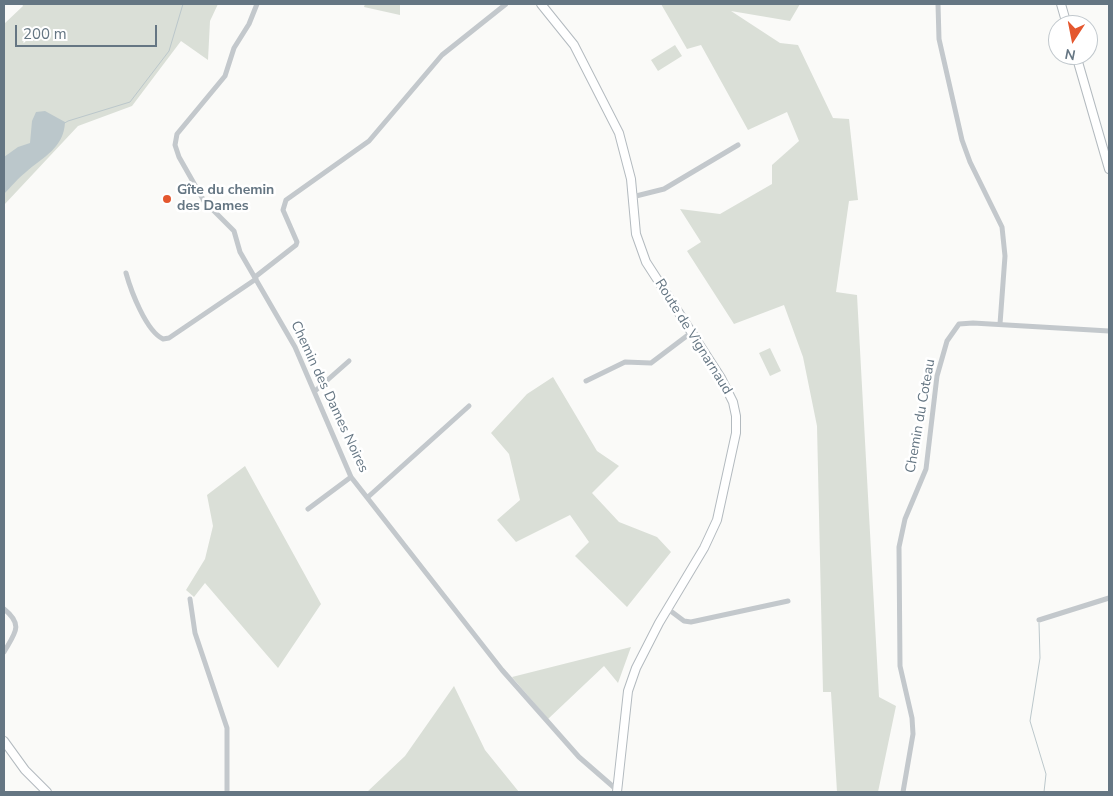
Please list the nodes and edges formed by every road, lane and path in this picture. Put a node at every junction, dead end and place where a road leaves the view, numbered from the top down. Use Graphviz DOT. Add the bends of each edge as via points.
graph roads {
  1 [pos="257,4"];
  2 [pos="506,4"];
  3 [pos="541,4"];
  4 [pos="938,4"];
  5 [pos="1079,65"];
  6 [pos="738,145"];
  7 [pos="1109,170"];
  8 [pos="632,196"];
  9 [pos="126,273"];
  10 [pos="256,278"];
  11 [pos="1000,324"];
  12 [pos="1109,331"];
  13 [pos="692,332"];
  14 [pos="349,361"];
  15 [pos="586,381"];
  16 [pos="315,391"];
  17 [pos="469,406"];
  18 [pos="351,477"];
  19 [pos="368,497"];
  20 [pos="308,509"];
  21 [pos="1109,598"];
  22 [pos="190,599"];
  23 [pos="788,601"];
  24 [pos="4,609"];
  25 [pos="668,609"];
  26 [pos="1039,620"];
  27 [pos="4,652"];
  28 [pos="4,741"];
  29 [pos="617,791"];
  30 [pos="48,792"];
  31 [pos="227,792"];
  32 [pos="903,792"];
  1 -- 10 [label="street, Chemin des Dames Noires" via="234,48 226,76 175,140 179,157 204,200 234,231 240,252"];
  2 -- 10 [label="street" via="442,55 369,140 286,200 283,210 296,246"];
  3 -- 8 [label="street, Route de Vignarnaud" via="574,45 613,120 624,149"];
  4 -- 11 [label="street" via="939,39 962,140 1002,228 1005,256"];
  5 -- 7 [label="street"];
  6 -- 8 [label="street" via="664,189"];
  8 -- 13 [label="street, Route de Vignarnaud" via="638,244 646,262"];
  9 -- 10 [label="street" via="147,321 163,340"];
  10 -- 16 [label="street, Chemin des Dames Noires" via="295,347"];
  11 -- 12 [label="street"];
  11 -- 32 [label="street, Chemin du Coteau" via="959,324 947,341 937,376 926,469 901,532 898,547 900,666 913,734"];
  13 -- 15 [label="street" via="650,363 625,362"];
  13 -- 25 [label="street, Route de Vignarnaud" via="733,402 736,433 717,520"];
  14 -- 16 [label="street"];
  16 -- 18 [label="street, Chemin des Dames Noires"];
  17 -- 19 [label="street"];
  18 -- 19 [label="street, Chemin des Dames Noires"];
  18 -- 20 [label="street"];
  19 -- 29 [label="street, Chemin des Dames Noires" via="415,562 502,670 579,757"];
  21 -- 26 [label="street"];
  22 -- 31 [label="street" via="195,633 227,728"];
  23 -- 25 [label="street" via="688,623"];
  24 -- 27 [label="street" via="16,622 17,630"];
  25 -- 29 [label="street, Route de Vignarnaud" via="636,668 628,691"];
  28 -- 30 [label="street"];
}
